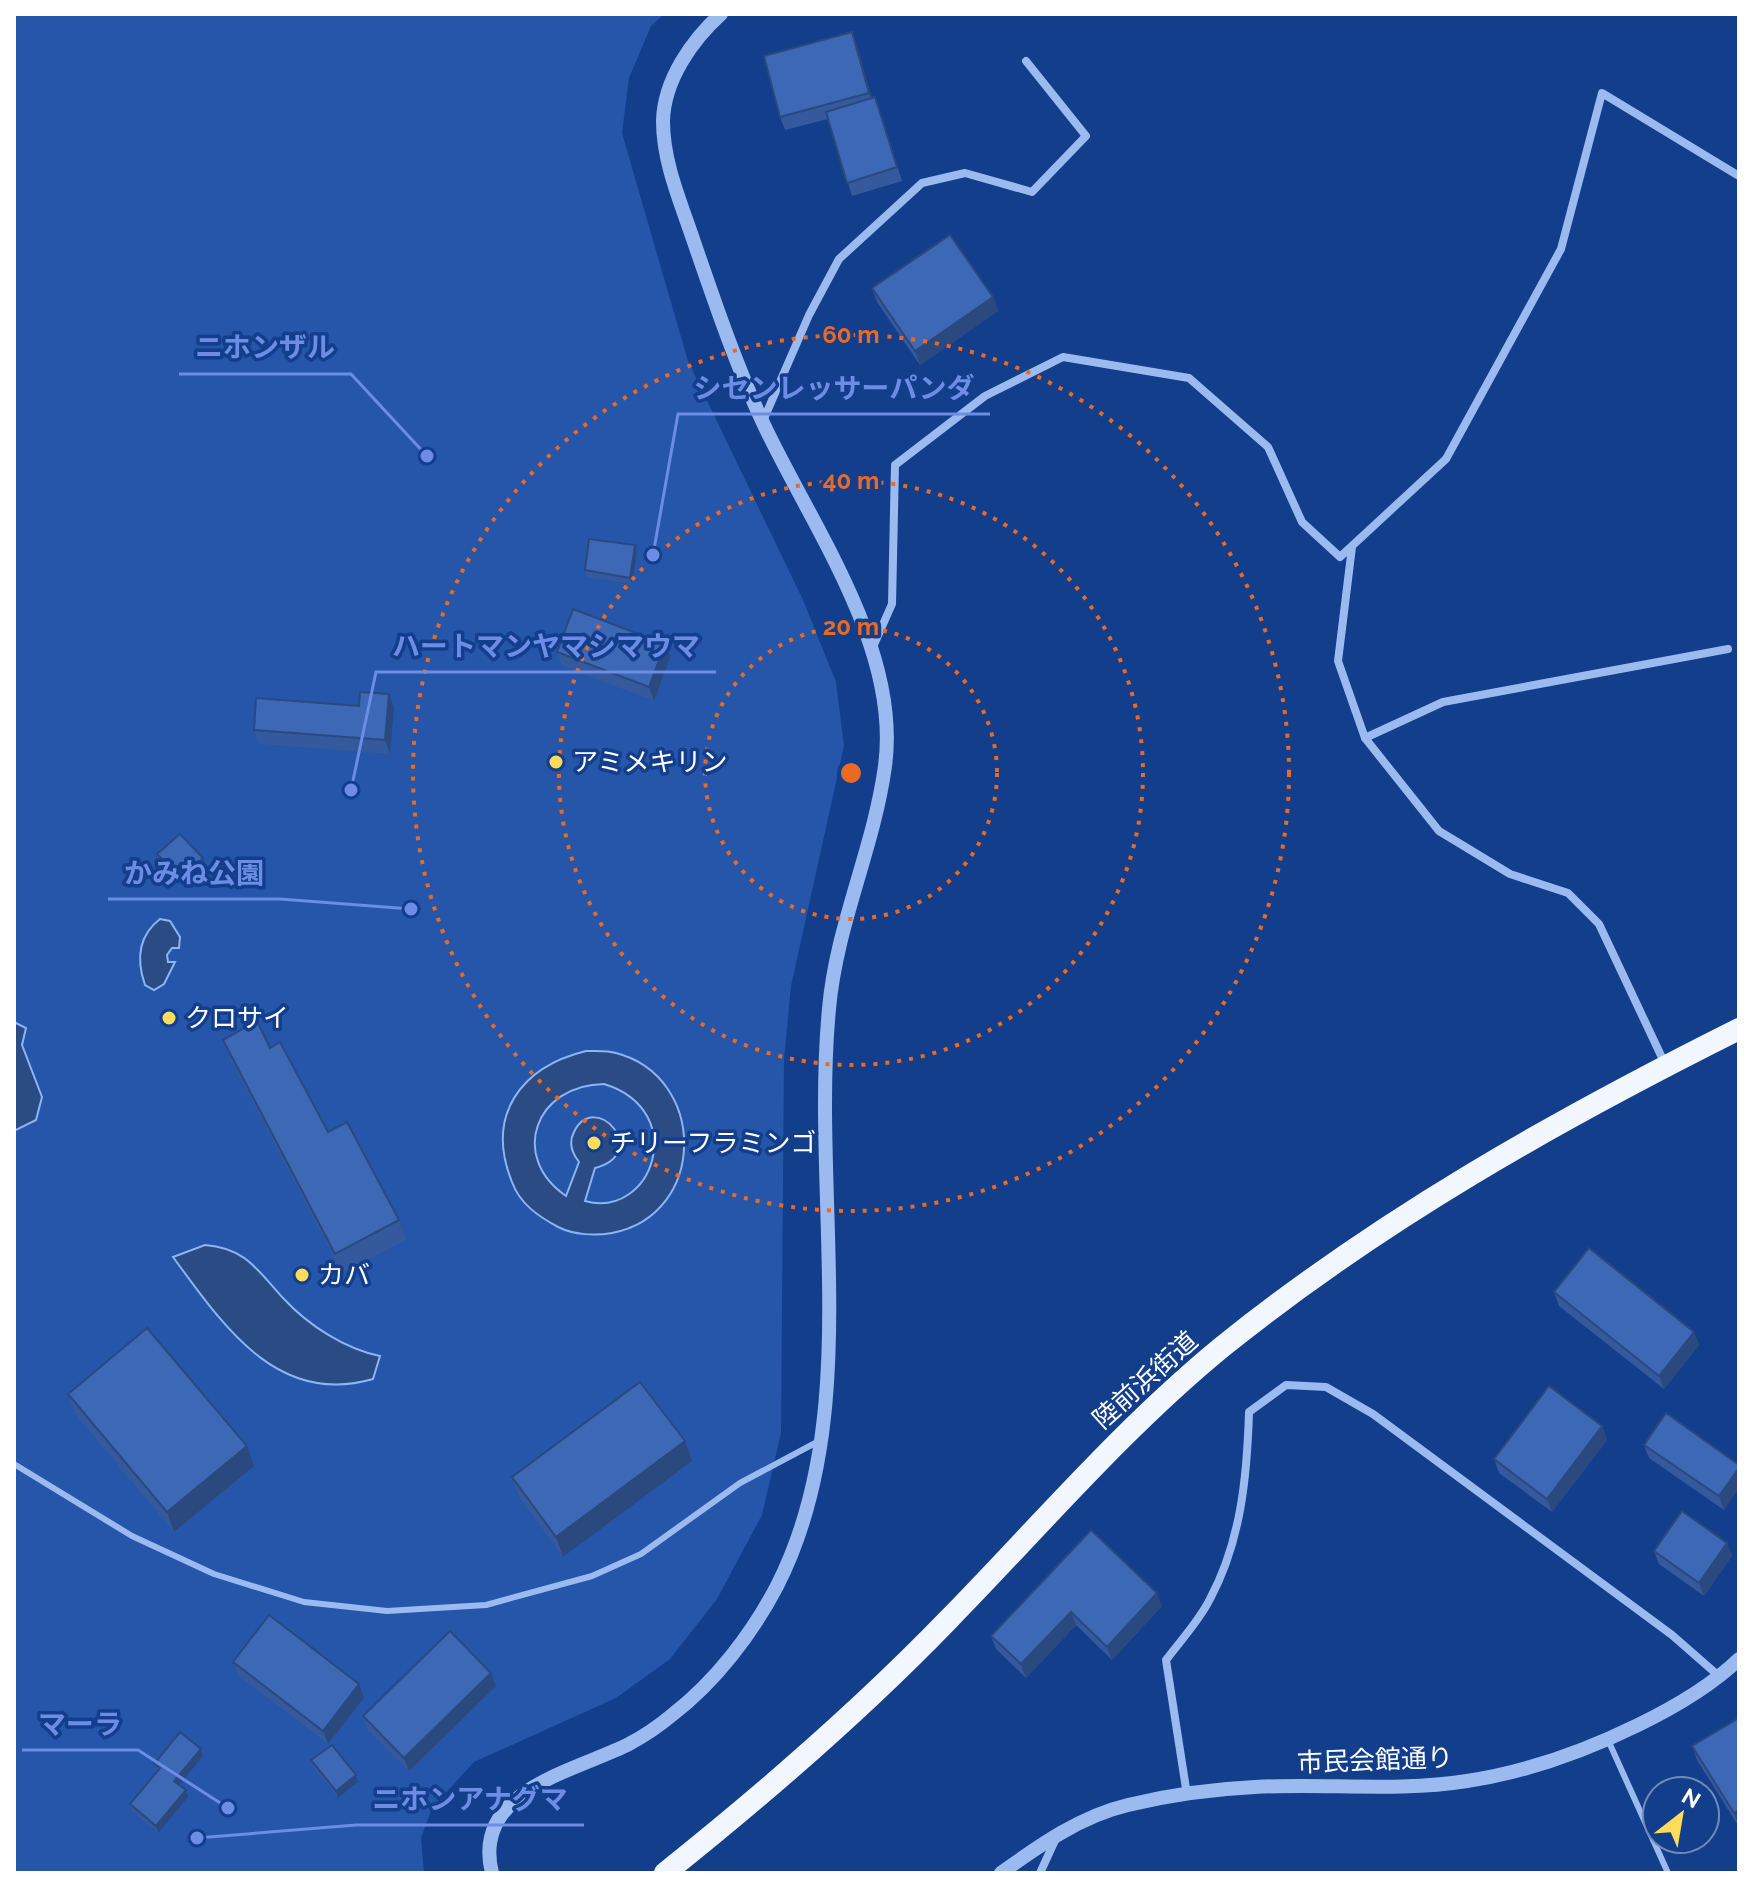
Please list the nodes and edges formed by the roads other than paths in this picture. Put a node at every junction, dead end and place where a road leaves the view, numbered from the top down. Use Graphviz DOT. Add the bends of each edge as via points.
graph roads {
  1 [pos="721,14"];
  2 [pos="1026,61"];
  3 [pos="1739,176"];
  4 [pos="763,421"];
  5 [pos="1352,546"];
  6 [pos="873,647"];
  7 [pos="1728,649"];
  8 [pos="1365,738"];
  9 [pos="1739,1029"];
  10 [pos="1666,1066"];
  11 [pos="824,1439"];
  12 [pos="14,1464"];
  13 [pos="1739,1659"];
  14 [pos="1720,1678"];
  15 [pos="1608,1740"];
  16 [pos="1187,1795"];
  17 [pos="1059,1832"];
  18 [pos="492,1873"];
  19 [pos="665,1873"];
  20 [pos="1001,1873"];
  21 [pos="1040,1873"];
  22 [pos="1668,1873"];
  1 -- 4 [label="street" via="678,65 664,129 668,165 688,225"];
  2 -- 4 [label="street" via="1086,136 1032,192 965,173 922,183 839,259"];
  3 -- 5 [label="street" via="1602,93 1561,249 1446,459"];
  4 -- 6 [label="street"];
  5 -- 6 [label="street" via="1340,557 1302,522 1268,447 1189,378 1063,357 985,396 895,465 892,604"];
  5 -- 8 [label="street" via="1338,661"];
  6 -- 11 [label="street" via="886,701 885,764 829,1008"];
  7 -- 8 [label="street" via="1443,702"];
  8 -- 10 [label="street" via="1439,831 1510,874 1568,893 1599,924"];
  9 -- 10 [label="highway, 陸前浜街道"];
  10 -- 19 [label="highway, 陸前浜街道" via="1548,1127 1446,1189 1341,1258 1221,1348 1091,1466 947,1621 833,1731"];
  11 -- 12 [label="lane" via="740,1483 641,1554 592,1576 486,1605 387,1611 304,1602 214,1574 132,1536"];
  11 -- 18 [label="street" via="803,1523 776,1588 737,1647 700,1692 669,1718 630,1743 527,1788 492,1833"];
  13 -- 14 [label="street, 市民会館通り"];
  14 -- 15 [label="street, 市民会館通り"];
  14 -- 16 [label="street" via="1672,1635 1373,1414 1326,1387 1286,1385 1249,1412 1243,1501 1232,1551 1209,1602 1166,1660"];
  15 -- 16 [label="street, 市民会館通り" via="1532,1769 1464,1782 1255,1787"];
  15 -- 22 [label="lane"];
  16 -- 17 [label="street, 市民会館通り" via="1126,1805"];
  17 -- 20 [label="street, 市民会館通り"];
  17 -- 21 [label="street"];
}
